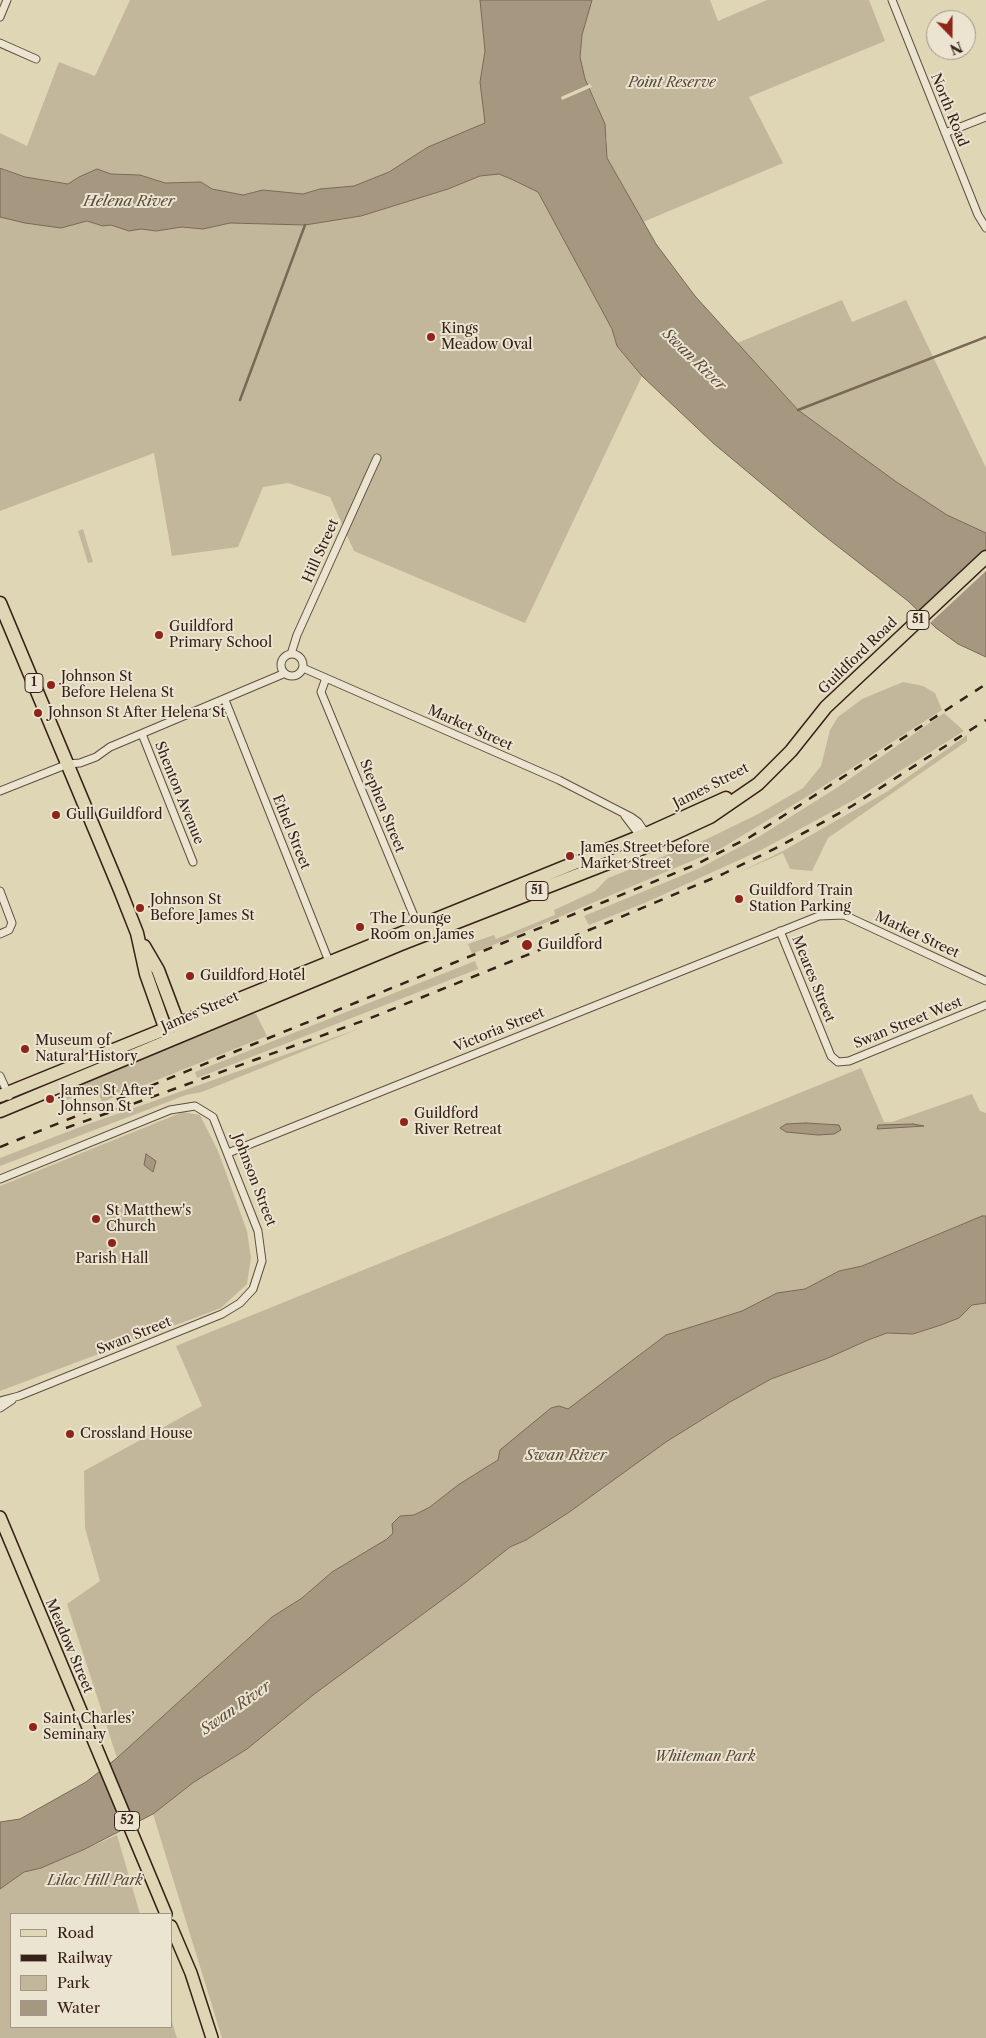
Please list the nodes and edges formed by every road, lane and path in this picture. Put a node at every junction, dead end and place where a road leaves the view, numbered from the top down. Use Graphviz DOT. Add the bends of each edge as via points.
graph roads {
  1 [pos="7,0"];
  2 [pos="892,0"];
  3 [pos="0,17"];
  4 [pos="0,43"];
  5 [pos="36,59"];
  6 [pos="986,116"];
  7 [pos="945,133"];
  8 [pos="986,228"];
  9 [pos="377,458"];
  10 [pos="986,557"];
  11 [pos="0,603"];
  12 [pos="291,654"];
  13 [pos="303,668"];
  14 [pos="283,674"];
  15 [pos="326,678"];
  16 [pos="225,700"];
  17 [pos="142,734"];
  18 [pos="779,763"];
  19 [pos="68,764"];
  20 [pos="0,790"];
  21 [pos="646,840"];
  22 [pos="193,862"];
  23 [pos="604,864"];
  24 [pos="549,873"];
  25 [pos="0,891"];
  26 [pos="417,926"];
  27 [pos="436,931"];
  28 [pos="780,931"];
  29 [pos="137,933"];
  30 [pos="0,934"];
  31 [pos="331,967"];
  32 [pos="986,981"];
  33 [pos="986,1005"];
  34 [pos="181,1030"];
  35 [pos="167,1035"];
  36 [pos="838,1062"];
  37 [pos="0,1076"];
  38 [pos="4,1094"];
  39 [pos="13,1106"];
  40 [pos="0,1111"];
  41 [pos="228,1153"];
  42 [pos="0,1180"];
  43 [pos="252,1289"];
  44 [pos="19,1396"];
  45 [pos="0,1401"];
  46 [pos="0,1408"];
  47 [pos="0,1517"];
  48 [pos="0,1534"];
  49 [pos="94,1742"];
  50 [pos="166,1913"];
  51 [pos="172,1928"];
  52 [pos="212,2038"];
  1 -- 3 [label="street"];
  2 -- 7 [label="street, North Road"];
  4 -- 5 [label="street"];
  6 -- 7 [label="street"];
  7 -- 8 [label="street, North Road"];
  9 -- 12 [label="street, Hill Street"];
  10 -- 18 [label="highway, Guildford Road / 51" via="851,682"];
  11 -- 19 [label="highway, 1"];
  12 -- 13 [label="street" via="299,656"];
  12 -- 14 [label="street" via="281,661"];
  13 -- 14 [label="street" via="297,676"];
  13 -- 15 [label="street, Market Street"];
  14 -- 16 [label="street"];
  15 -- 21 [label="street, Market Street" via="558,780 625,816"];
  15 -- 26 [label="street, Stephen Street" via="321,692"];
  16 -- 17 [label="street"];
  16 -- 31 [label="street, Ethel Street"];
  17 -- 19 [label="street" via="80,764"];
  17 -- 22 [label="street, Shenton Avenue"];
  18 -- 21 [label="highway, James Street / 51" via="735,794"];
  19 -- 20 [label="street"];
  19 -- 29 [label="highway, 1"];
  21 -- 23 [label="highway, James Street / 51"];
  21 -- 24 [label="highway, James Street / 51"];
  23 -- 24 [label="highway" via="593,859"];
  23 -- 27 [label="highway, James Street / 51"];
  24 -- 26 [label="highway, James Street / 51"];
  25 -- 30 [label="street" via="12,923 9,930"];
  26 -- 27 [label="street" via="423,931"];
  26 -- 31 [label="highway, James Street / 51"];
  27 -- 31 [label="highway, James Street / 51"];
  28 -- 32 [label="street, Market Street" via="819,916 844,915"];
  28 -- 36 [label="street, Meares Street" via="831,1056"];
  28 -- 41 [label="street, Victoria Street"];
  29 -- 34 [label="highway, 1" via="158,970"];
  29 -- 35 [label="highway, 1" via="146,974"];
  31 -- 34 [label="highway, James Street / 51"];
  33 -- 36 [label="street, Swan Street West" via="849,1061"];
  34 -- 35 [label="highway, James Street / 51"];
  35 -- 38 [label="highway, James Street"];
  35 -- 39 [label="highway, James Street"];
  37 -- 38 [label="street"];
  38 -- 39 [label="street"];
  39 -- 40 [label="highway, James Street"];
  41 -- 42 [label="street, Johnson Street" via="214,1117 195,1106 179,1107"];
  41 -- 43 [label="street, Johnson Street" via="262,1245 261,1268"];
  43 -- 44 [label="street, Swan Street" via="240,1303 222,1314"];
  44 -- 45 [label="street, Swan Street"];
  44 -- 46 [label="street, Swan Street"];
  47 -- 49 [label="main road, Meadow Street / 52"];
  48 -- 49 [label="main road, Meadow Street / 52" via="47,1648"];
  49 -- 50 [label="main road, 52"];
  51 -- 52 [label="main road"];
}
